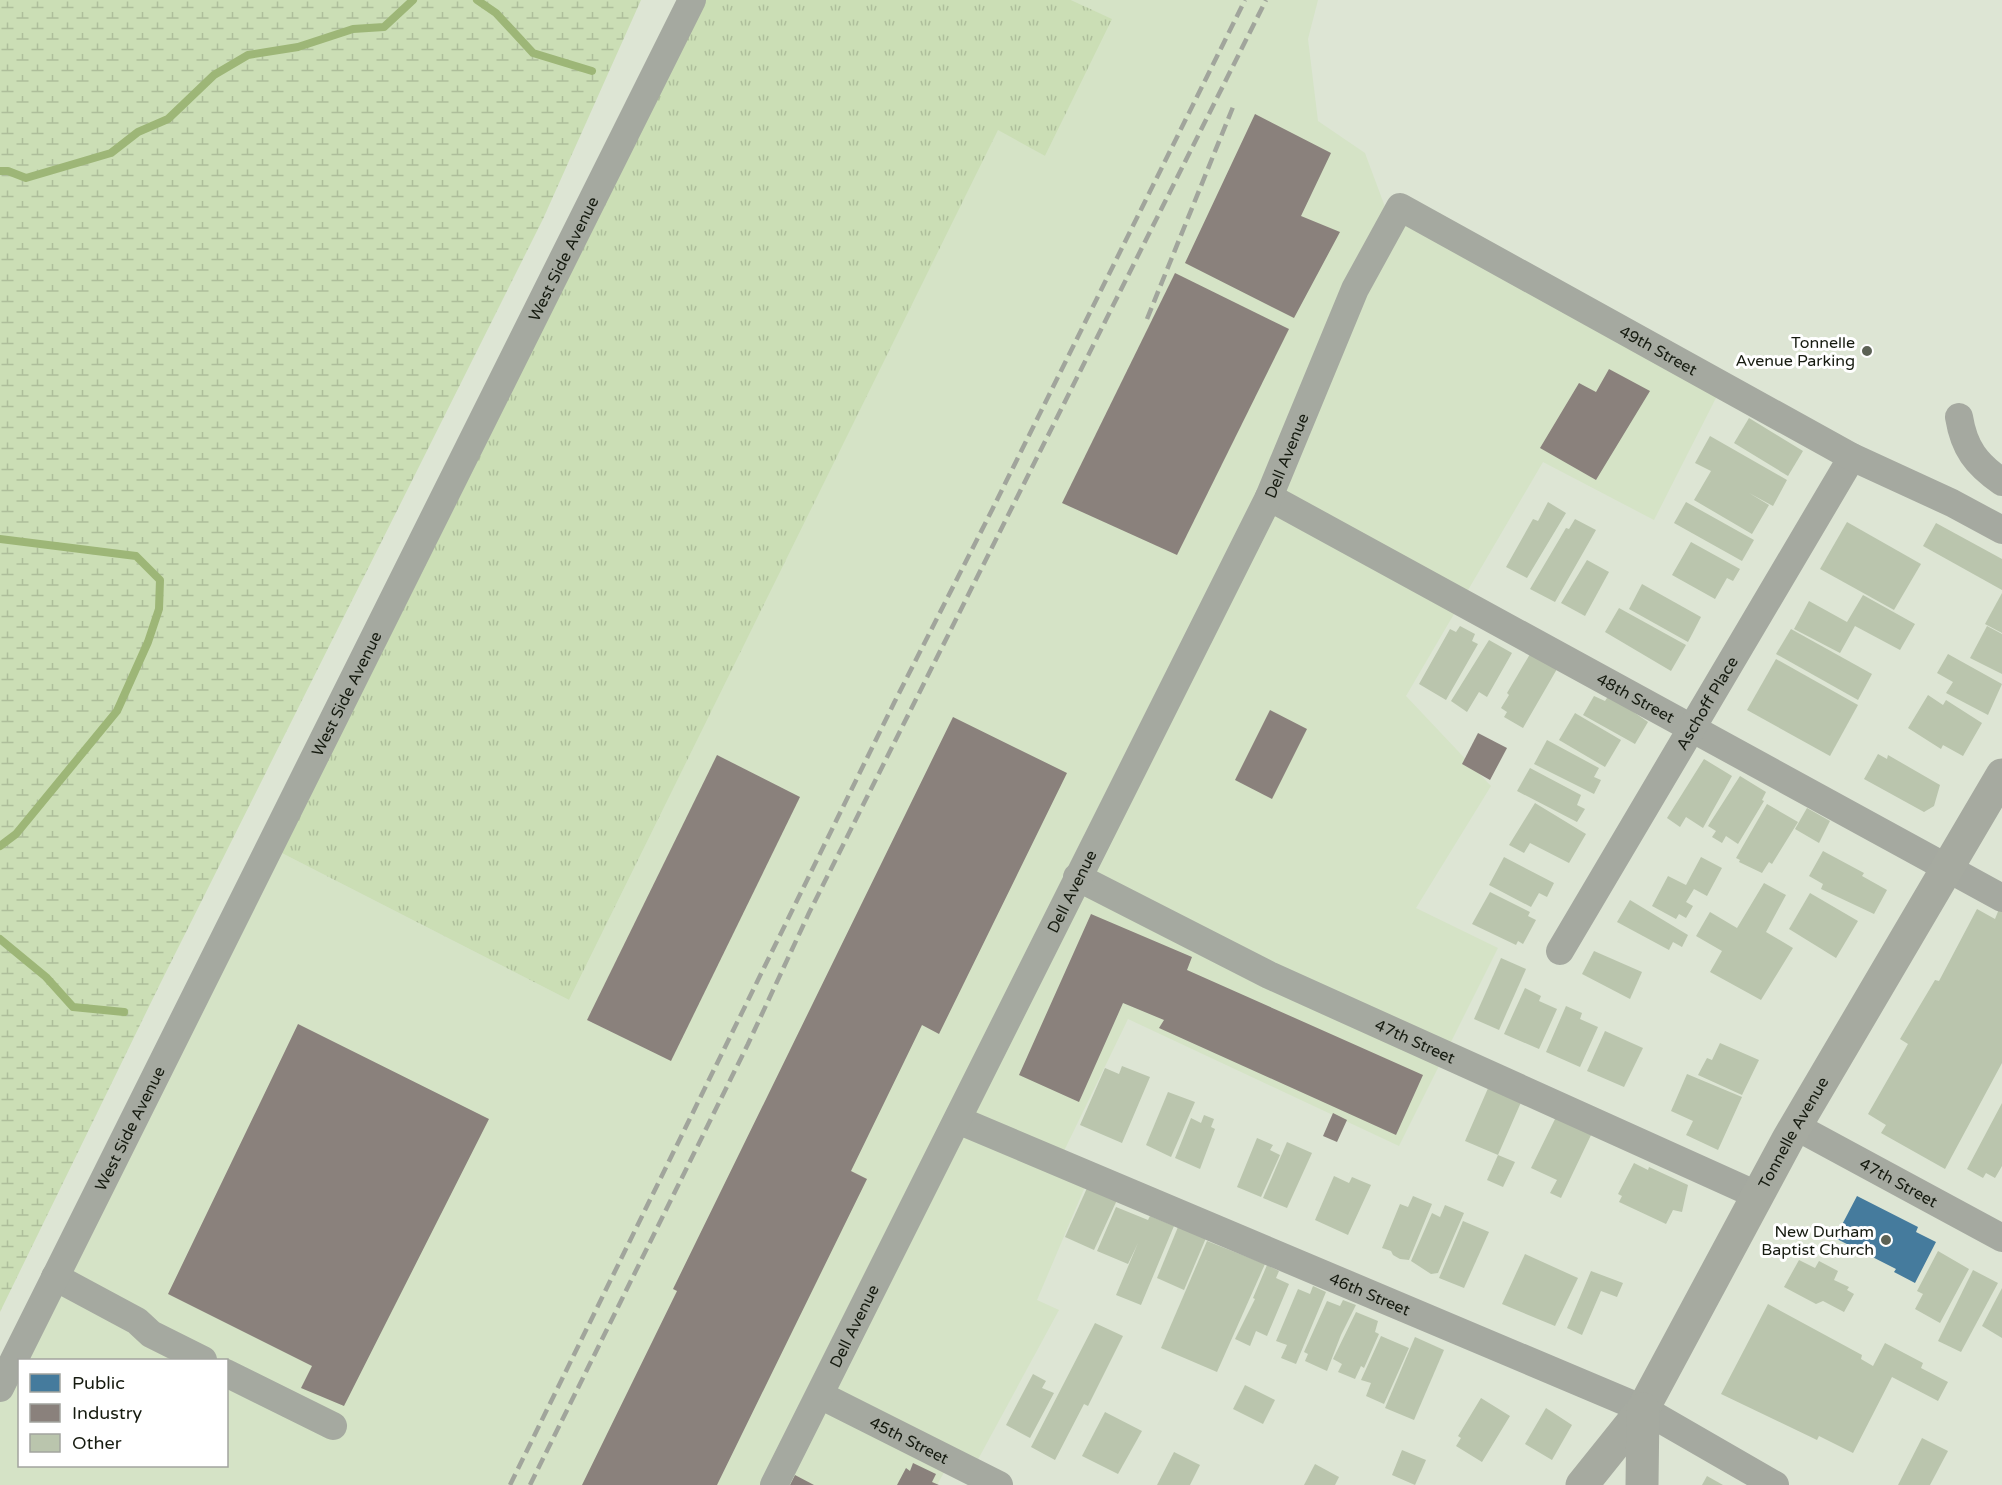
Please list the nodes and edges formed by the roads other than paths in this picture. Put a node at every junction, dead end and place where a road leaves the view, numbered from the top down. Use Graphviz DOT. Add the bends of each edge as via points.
graph roads {
  1 [pos="692,0"];
  2 [pos="1355,289"];
  3 [pos="1959,417"];
  4 [pos="1852,456"];
  5 [pos="2002,482"];
  6 [pos="1269,497"];
  7 [pos="2002,530"];
  8 [pos="1692,730"];
  9 [pos="2002,775"];
  10 [pos="1947,869"];
  11 [pos="1077,877"];
  12 [pos="2002,898"];
  13 [pos="1560,951"];
  14 [pos="958,1120"];
  15 [pos="1795,1126"];
  16 [pos="1759,1196"];
  17 [pos="2002,1238"];
  18 [pos="55,1276"];
  19 [pos="201,1359"];
  20 [pos="228,1373"];
  21 [pos="0,1388"];
  22 [pos="820,1395"];
  23 [pos="1643,1409"];
  24 [pos="333,1426"];
  25 [pos="774,1485"];
  26 [pos="999,1485"];
  27 [pos="1582,1485"];
  28 [pos="1642,1485"];
  29 [pos="1775,1485"];
  1 -- 18 [label="street, West Side Avenue"];
  2 -- 4 [label="street, 49th Street" via="1400,207"];
  2 -- 6 [label="street, Dell Avenue"];
  3 -- 5 [label="street" via="1969,452 1982,468"];
  4 -- 7 [label="street, 49th Street"];
  4 -- 8 [label="street, Aschoff Place"];
  6 -- 8 [label="street, 48th Street"];
  6 -- 11 [label="street, Dell Avenue"];
  8 -- 10 [label="street, 48th Street"];
  8 -- 13 [label="street, Aschoff Place"];
  9 -- 10 [label="main road, Tonnelle Avenue"];
  10 -- 12 [label="street, 48th Street"];
  10 -- 15 [label="main road, Tonnelle Avenue"];
  11 -- 14 [label="street, Dell Avenue"];
  11 -- 16 [label="street, 47th Street" via="1269,975"];
  14 -- 22 [label="street, Dell Avenue"];
  14 -- 23 [label="street, 46th Street"];
  15 -- 16 [label="main road, Tonnelle Avenue"];
  15 -- 17 [label="street, 47th Street"];
  16 -- 23 [label="main road, Tonnelle Avenue"];
  18 -- 19 [label="street"];
  18 -- 21 [label="street, West Side Avenue"];
  20 -- 24 [label="street"];
  22 -- 25 [label="street, Dell Avenue"];
  22 -- 26 [label="street, 45th Street"];
  23 -- 27 [label="main road, Tonnelle Avenue"];
  23 -- 28 [label="main road"];
  23 -- 29 [label="street, 46th Street"];
}
